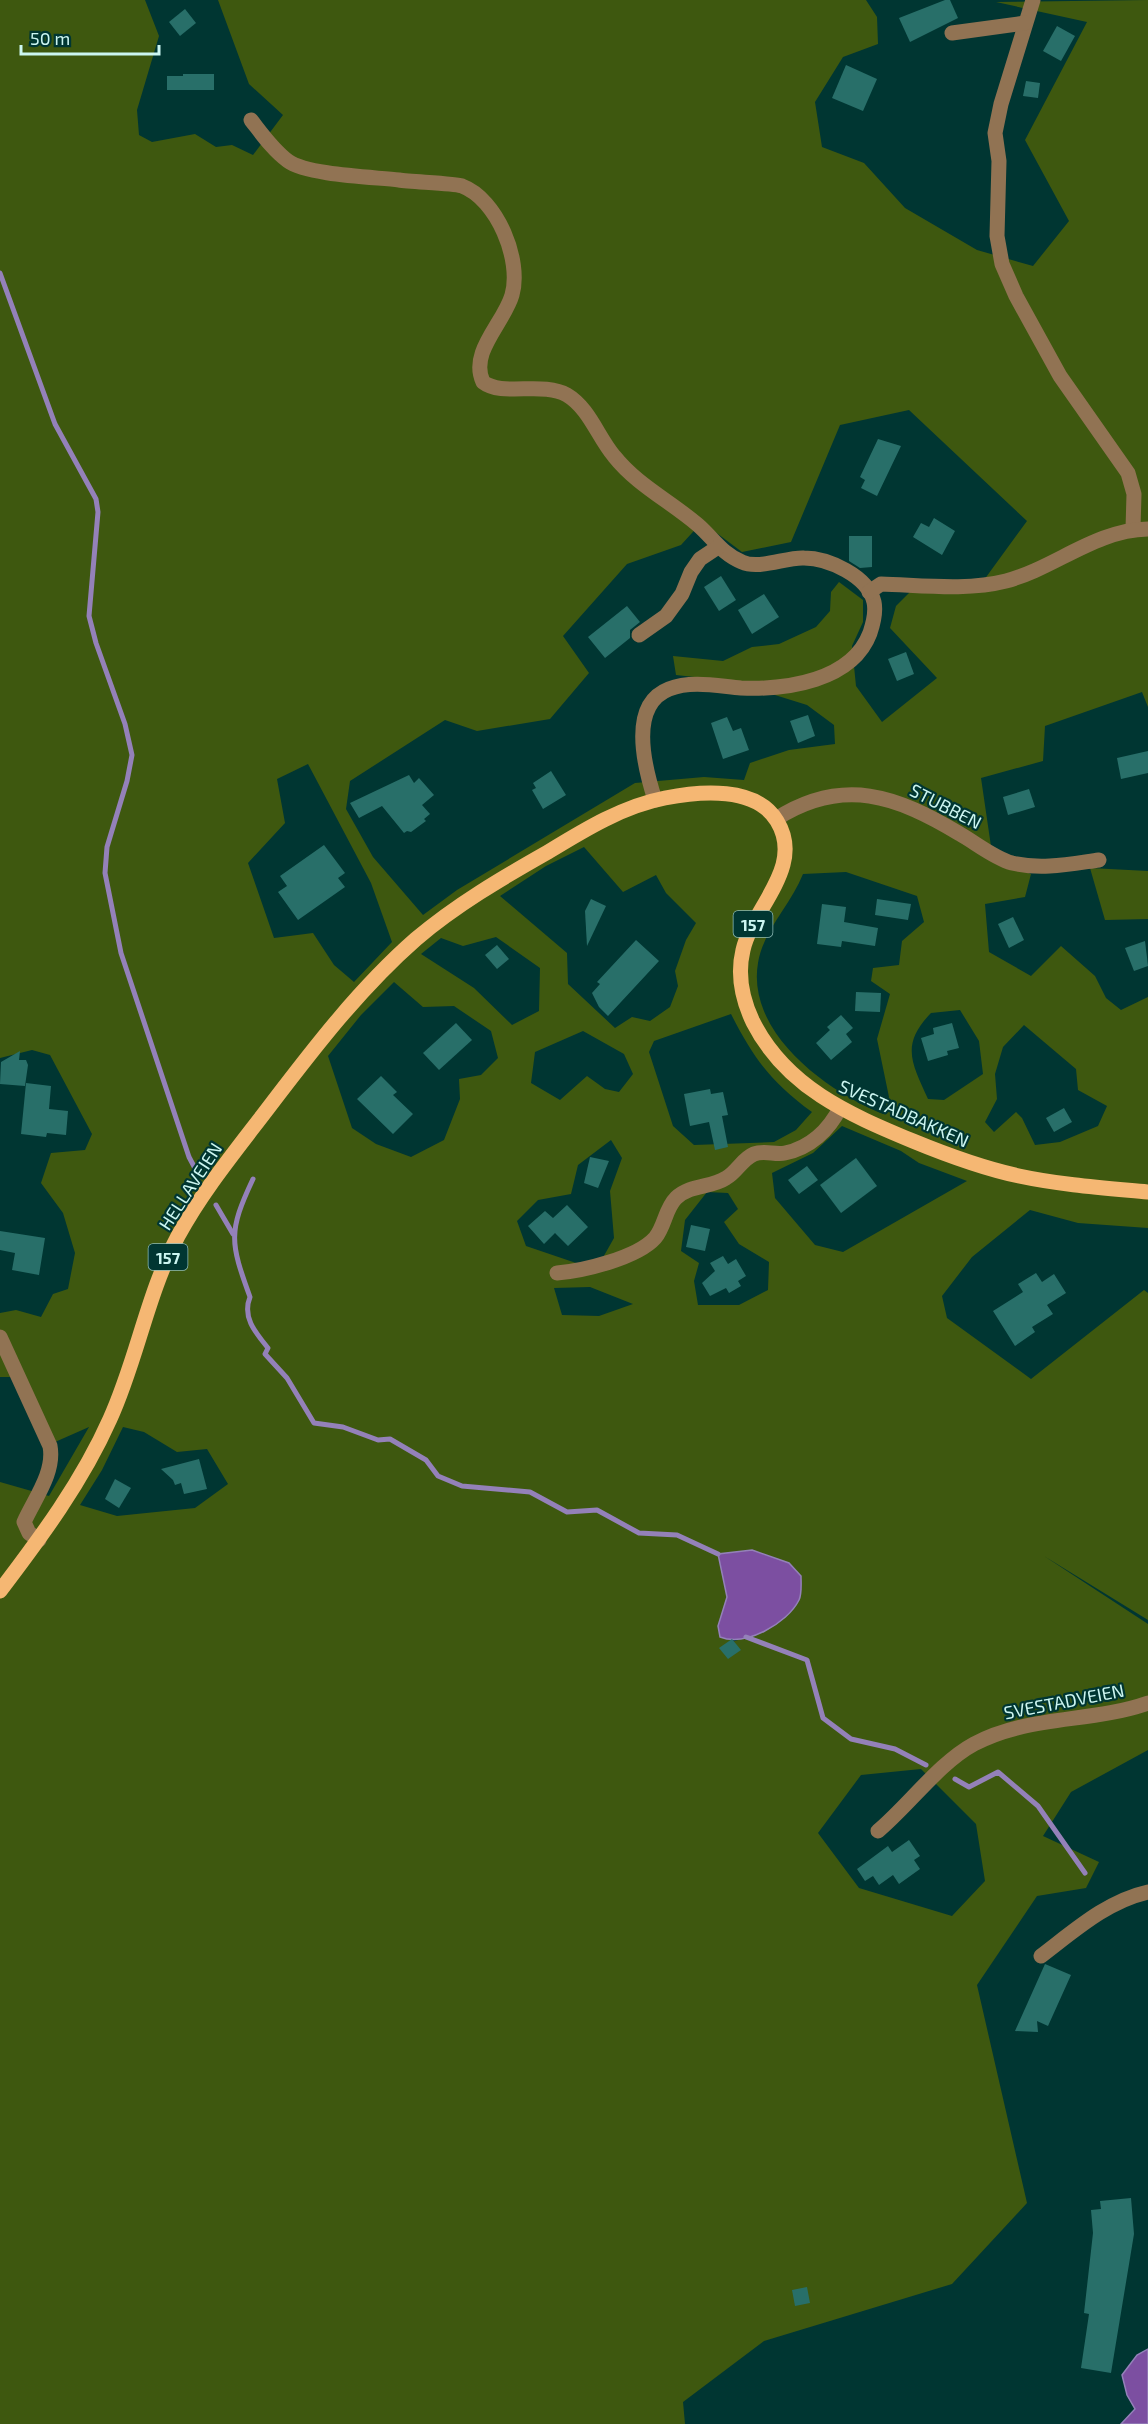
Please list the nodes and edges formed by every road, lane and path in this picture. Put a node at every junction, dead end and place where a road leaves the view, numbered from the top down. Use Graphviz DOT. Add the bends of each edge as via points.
graph roads {
  1 [pos="1033,0"];
  2 [pos="1026,23"];
  3 [pos="952,33"];
  4 [pos="251,120"];
  5 [pos="1140,529"];
  6 [pos="718,547"];
  7 [pos="870,592"];
  8 [pos="639,635"];
  9 [pos="655,800"];
  10 [pos="776,819"];
  11 [pos="1099,860"];
  12 [pos="840,1108"];
  13 [pos="1148,1192"];
  14 [pos="557,1273"];
  15 [pos="0,1337"];
  16 [pos="39,1540"];
  17 [pos="0,1592"];
  18 [pos="1148,1704"];
  19 [pos="878,1831"];
  20 [pos="1148,1892"];
  21 [pos="1041,1956"];
  1 -- 2 [label="street"];
  2 -- 3 [label="street"];
  2 -- 5 [label="street" via="995,133 999,161 997,236 1002,264 1060,376 1128,473"];
  4 -- 6 [label="street" via="270,144 298,167 462,185 480,198 501,224 514,277 511,298 481,357 483,382 495,387 543,388 569,396 628,472 687,516"];
  5 -- 7 [label="street" via="1108,536 1005,581 971,585 881,584"];
  6 -- 7 [label="street" via="753,565 785,558 823,560 857,578"];
  6 -- 8 [label="street" via="699,560 666,616"];
  7 -- 9 [label="street" via="875,610 870,633 852,661 836,672 788,685 680,686 652,701 643,736"];
  9 -- 10 [label="main road, 157" via="696,793 741,797 766,808"];
  9 -- 16 [label="main road, HELLAVEIEN / 157" via="598,824 500,880 435,923 342,1015 194,1210 164,1265 111,1418"];
  10 -- 11 [label="street, STUBBEN" via="798,805 862,794 900,804 1011,862 1053,867"];
  10 -- 12 [label="main road, SVESTADBAKKEN / 157" via="785,858 742,951 742,989 751,1017 772,1054 811,1090"];
  12 -- 13 [label="main road, SVESTADBAKKEN / 157" via="978,1166 1047,1182"];
  12 -- 14 [label="street" via="829,1128 813,1140 786,1153 757,1152 728,1178 683,1192 670,1205 659,1232 648,1244 595,1267"];
  15 -- 16 [label="street" via="50,1446 52,1457 47,1475 24,1522 29,1533"];
  16 -- 17 [label="main road, HELLAVEIEN / 157"];
  18 -- 19 [label="street, SVESTADVEIEN" via="1106,1716 1033,1724 974,1744"];
  20 -- 21 [label="street" via="1130,1896 1104,1910"];
}
